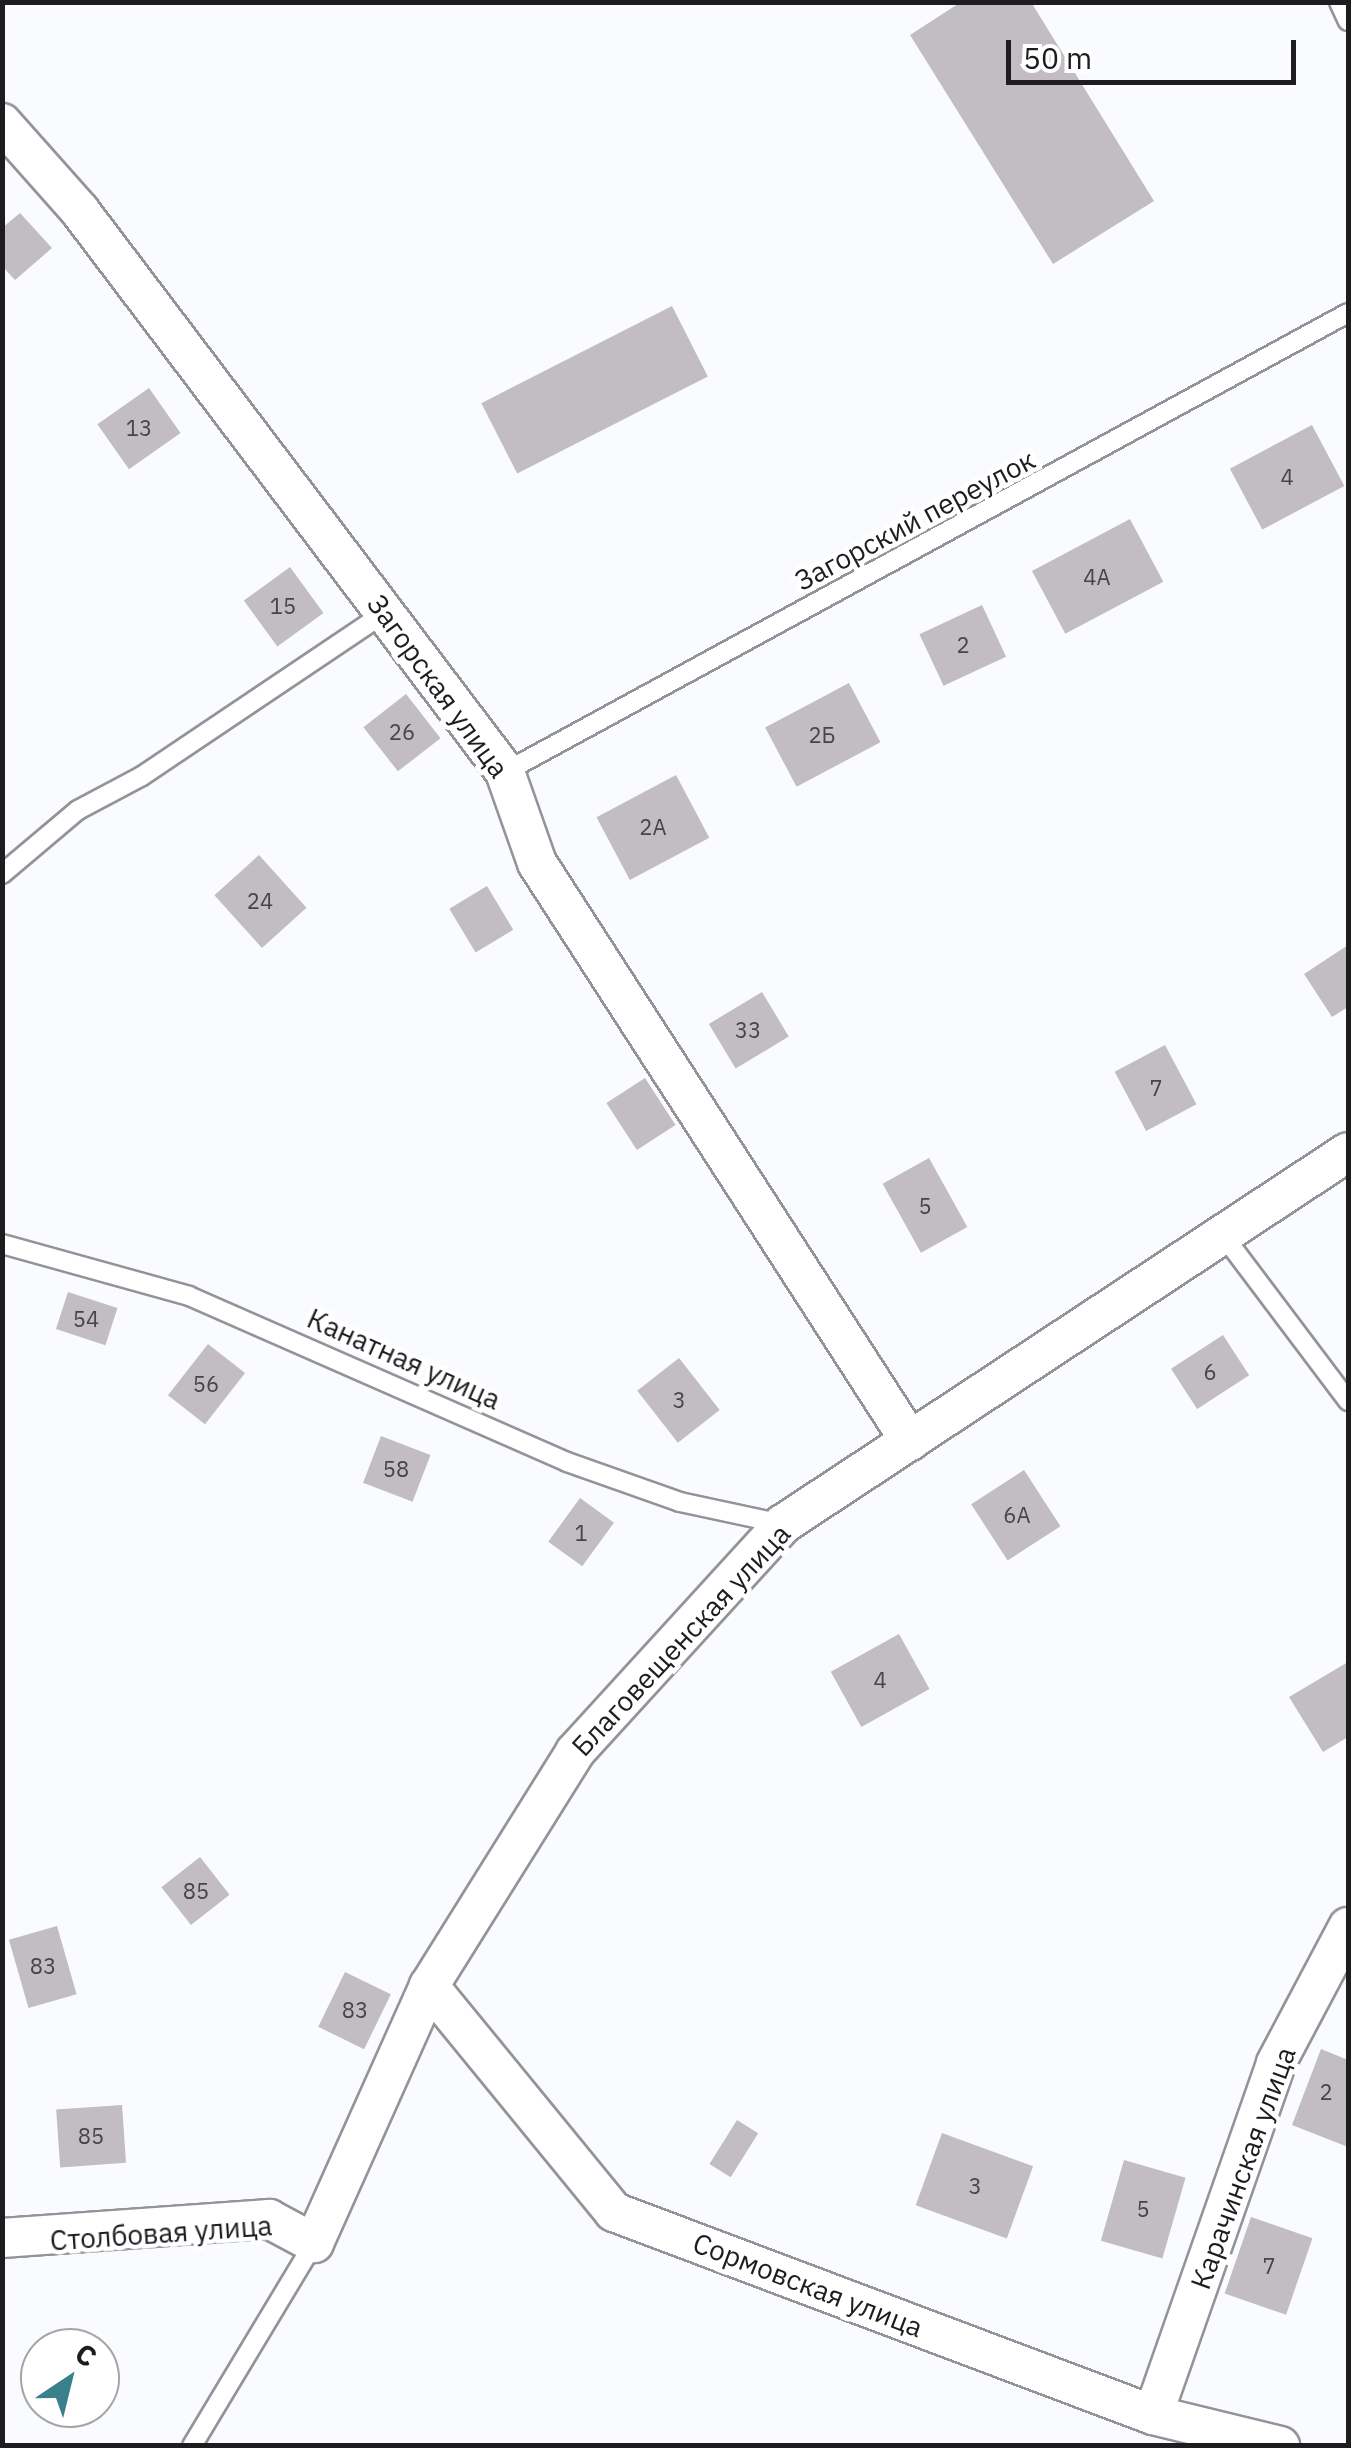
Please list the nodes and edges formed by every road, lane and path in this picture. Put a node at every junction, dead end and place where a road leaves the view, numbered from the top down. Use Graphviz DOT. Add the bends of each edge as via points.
graph roads {
  1 [pos="1339,2"];
  2 [pos="1348,21"];
  3 [pos="2,122"];
  4 [pos="1348,313"];
  5 [pos="385,613"];
  6 [pos="506,772"];
  7 [pos="2,874"];
  8 [pos="1348,1152"];
  9 [pos="1223,1235"];
  10 [pos="2,1244"];
  11 [pos="1348,1401"];
  12 [pos="910,1440"];
  13 [pos="784,1524"];
  14 [pos="1348,1928"];
  15 [pos="430,1986"];
  16 [pos="2,2238"];
  17 [pos="314,2243"];
  18 [pos="1153,2415"];
  19 [pos="192,2446"];
  20 [pos="1280,2446"];
  1 -- 2 [label="lane"];
  3 -- 5 [label="street, Загорская улица" via="80,211"];
  4 -- 6 [label="lane, Загорский переулок"];
  5 -- 6 [label="street, Загорская улица"];
  5 -- 7 [label="lane" via="142,776 78,810"];
  6 -- 12 [label="street, Загорская улица" via="538,863"];
  8 -- 9 [label="street, Благовещенская улица"];
  9 -- 11 [label="lane"];
  9 -- 12 [label="street, Благовещенская улица"];
  10 -- 13 [label="lane, Канатная улица" via="189,1296 586,1469 680,1502"];
  12 -- 13 [label="street, Благовещенская улица"];
  13 -- 15 [label="street, Благовещенская улица" via="575,1752"];
  14 -- 18 [label="street, Карачинская улица" via="1276,2063"];
  15 -- 17 [label="street, Благовещенская улица"];
  15 -- 18 [label="street, Сормовская улица" via="614,2212"];
  16 -- 17 [label="street, Столбовая улица" via="270,2219"];
  17 -- 19 [label="lane"];
  18 -- 20 [label="street, Сормовская улица"];
}
